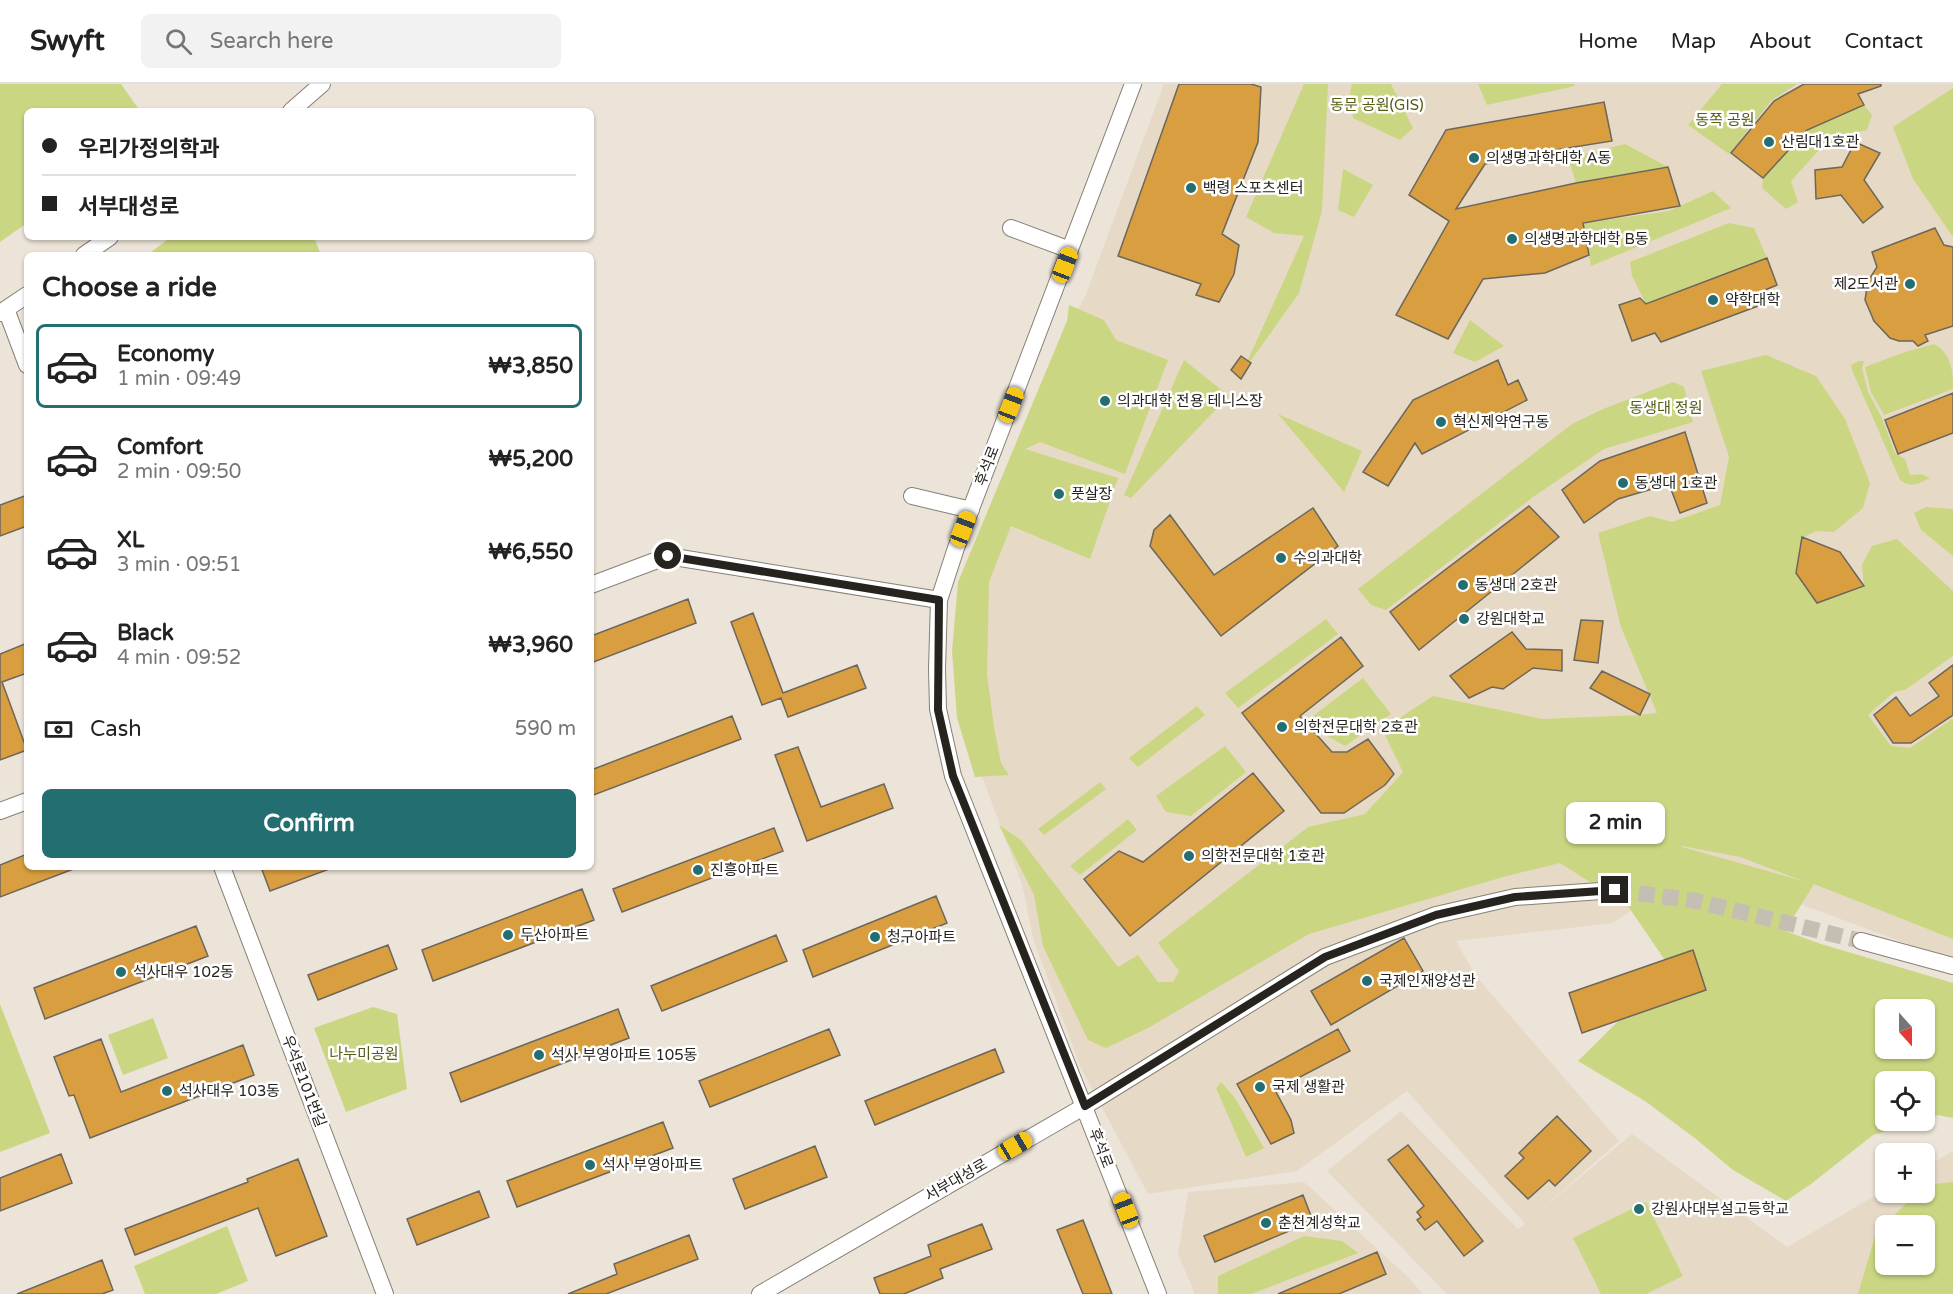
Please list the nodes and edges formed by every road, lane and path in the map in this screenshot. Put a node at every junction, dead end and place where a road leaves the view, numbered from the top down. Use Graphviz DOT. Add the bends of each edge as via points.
graph roads {
  1 [pos="322,84"];
  2 [pos="1133,84"];
  3 [pos="294,108"];
  4 [pos="1011,228"];
  5 [pos="106,240"];
  6 [pos="1070,250"];
  7 [pos="88,252"];
  8 [pos="24,297"];
  9 [pos="3,311"];
  10 [pos="24,358"];
  11 [pos="912,496"];
  12 [pos="970,510"];
  13 [pos="594,584"];
  14 [pos="939,600"];
  15 [pos="24,802"];
  16 [pos="0,811"];
  17 [pos="223,870"];
  18 [pos="1615,890"];
  19 [pos="1862,941"];
  20 [pos="1953,966"];
  21 [pos="1085,1106"];
  22 [pos="386,1294"];
  23 [pos="760,1294"];
  24 [pos="1158,1294"];
  1 -- 3 [label="street"];
  2 -- 6 [label="street, 후석로"];
  4 -- 6 [label="street"];
  5 -- 7 [label="street"];
  6 -- 12 [label="street, 후석로"];
  8 -- 9 [label="street"];
  9 -- 10 [label="street"];
  11 -- 12 [label="street"];
  12 -- 14 [label="street, 후석로"];
  13 -- 14 [label="street" via="668,556"];
  14 -- 21 [label="street, 후석로" via="938,710 953,776"];
  15 -- 16 [label="street"];
  17 -- 22 [label="street, 우석로101번길"];
  18 -- 21 [label="street, 서부대성로" via="1515,897 1436,915 1325,957"];
  19 -- 20 [label="street"];
  21 -- 23 [label="street, 서부대성로"];
  21 -- 24 [label="street, 후석로"];
}
